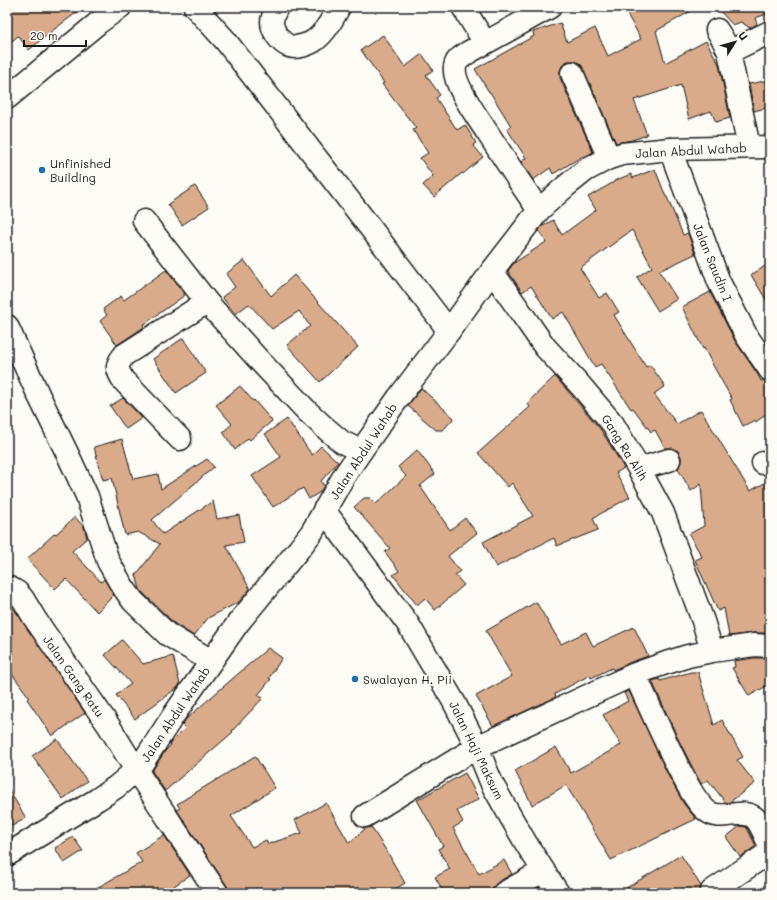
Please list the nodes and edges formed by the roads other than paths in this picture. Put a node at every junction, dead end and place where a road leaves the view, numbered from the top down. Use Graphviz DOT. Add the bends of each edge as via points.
graph roads {
  1 [pos="195,7"];
  2 [pos="277,7"];
  3 [pos="339,7"];
  4 [pos="463,7"];
  5 [pos="550,7"];
  6 [pos="113,9"];
  7 [pos="717,30"];
  8 [pos="770,32"];
  9 [pos="485,43"];
  10 [pos="729,52"];
  11 [pos="572,73"];
  12 [pos="7,98"];
  13 [pos="749,147"];
  14 [pos="770,147"];
  15 [pos="670,149"];
  16 [pos="608,158"];
  17 [pos="539,210"];
  18 [pos="144,221"];
  19 [pos="492,271"];
  20 [pos="207,302"];
  21 [pos="7,326"];
  22 [pos="449,331"];
  23 [pos="770,370"];
  24 [pos="180,439"];
  25 [pos="361,451"];
  26 [pos="669,460"];
  27 [pos="639,469"];
  28 [pos="324,510"];
  29 [pos="7,588"];
  30 [pos="768,643"];
  31 [pos="712,651"];
  32 [pos="211,661"];
  33 [pos="635,674"];
  34 [pos="477,747"];
  35 [pos="136,770"];
  36 [pos="365,816"];
  37 [pos="769,842"];
  38 [pos="7,855"];
  39 [pos="543,871"];
  40 [pos="712,891"];
  41 [pos="217,893"];
  42 [pos="504,893"];
  43 [pos="558,893"];
  1 -- 22 [label="street" via="229,46"];
  2 -- 3 [label="street" via="272,21 275,33 290,47 310,44 318,38"];
  4 -- 9 [label="street"];
  5 -- 9 [label="street"];
  6 -- 12 [label="street"];
  7 -- 10 [label="street"];
  8 -- 10 [label="street"];
  9 -- 17 [label="street" via="459,58 455,66 456,77 466,100"];
  10 -- 13 [label="street"];
  11 -- 16 [label="street"];
  13 -- 14 [label="street, Jalan Abdul Wahab"];
  13 -- 15 [label="street, Jalan Abdul Wahab"];
  15 -- 16 [label="street, Jalan Abdul Wahab"];
  15 -- 23 [label="street, Jalan Saudin I" via="719,282 746,335"];
  16 -- 17 [label="street, Jalan Abdul Wahab" via="586,170"];
  17 -- 19 [label="street, Jalan Abdul Wahab"];
  18 -- 20 [label="street"];
  19 -- 22 [label="street, Jalan Abdul Wahab"];
  19 -- 27 [label="street, Gang Ra Alih" via="545,347 613,424"];
  20 -- 24 [label="street" via="124,355 118,363 123,380"];
  20 -- 25 [label="street" via="306,410 342,442"];
  21 -- 32 [label="street" via="87,496 108,561 121,584 133,601 166,634"];
  22 -- 25 [label="street, Jalan Abdul Wahab"];
  25 -- 28 [label="street, Jalan Abdul Wahab"];
  26 -- 27 [label="street"];
  27 -- 31 [label="street, Gang Ra Alih" via="663,513"];
  28 -- 32 [label="street, Jalan Abdul Wahab" via="312,532"];
  28 -- 34 [label="street, Jalan Haji Maksum" via="408,624"];
  29 -- 35 [label="street, Jalan Gang Ratu" via="17,592 23,599"];
  30 -- 31 [label="street"];
  31 -- 33 [label="street" via="666,662"];
  32 -- 35 [label="street, Jalan Abdul Wahab"];
  33 -- 34 [label="street"];
  33 -- 37 [label="street" via="671,753 697,800 707,811 715,815 750,815"];
  34 -- 36 [label="street"];
  34 -- 39 [label="street, Jalan Haji Maksum" via="492,784"];
  35 -- 38 [label="street, Jalan Abdul Wahab" via="98,799"];
  35 -- 41 [label="street, Jalan Gang Ratu"];
  37 -- 40 [label="street"];
  39 -- 42 [label="street"];
  39 -- 43 [label="street, Jalan Haji Maksum"];
}
